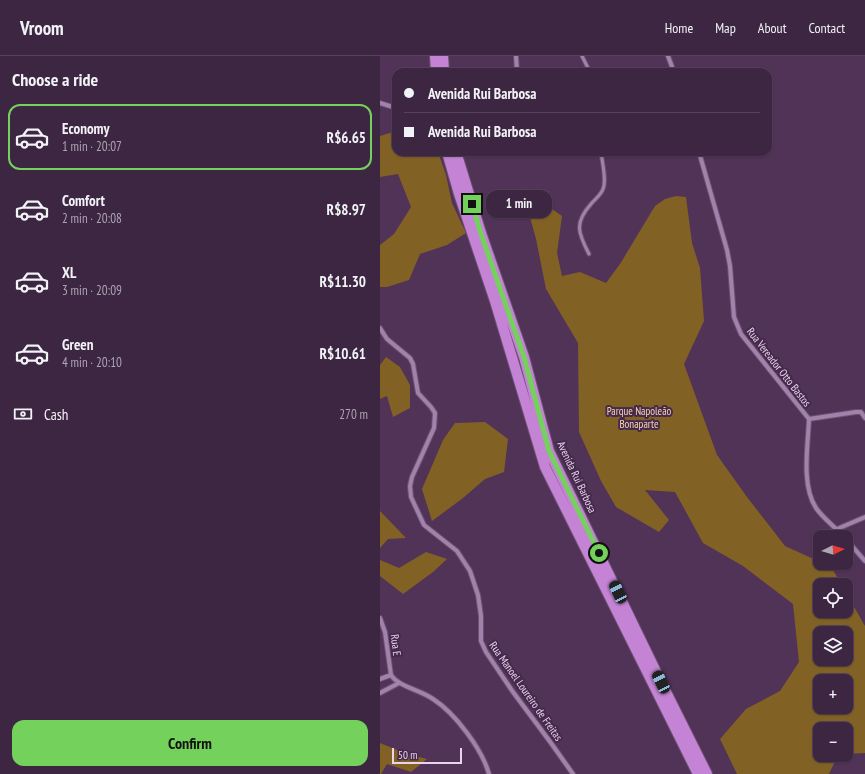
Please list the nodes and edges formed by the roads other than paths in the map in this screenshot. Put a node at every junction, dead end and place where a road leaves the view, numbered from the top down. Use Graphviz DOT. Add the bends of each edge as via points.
graph roads {
  1 [pos="435,56"];
  2 [pos="443,56"];
  3 [pos="516,56"];
  4 [pos="582,56"];
  5 [pos="668,56"];
  6 [pos="436,68"];
  7 [pos="444,68"];
  8 [pos="517,68"];
  9 [pos="588,68"];
  10 [pos="672,68"];
  11 [pos="380,103"];
  12 [pos="392,107"];
  13 [pos="449,156"];
  14 [pos="457,156"];
  15 [pos="602,156"];
  16 [pos="700,156"];
  17 [pos="589,254"];
  18 [pos="380,328"];
  19 [pos="865,418"];
  20 [pos="809,420"];
  21 [pos="865,517"];
  22 [pos="837,529"];
  23 [pos="853,547"];
  24 [pos="865,561"];
  25 [pos="380,618"];
  26 [pos="380,642"];
  27 [pos="386,642"];
  28 [pos="390,675"];
  29 [pos="380,679"];
  30 [pos="399,683"];
  31 [pos="380,692"];
  32 [pos="490,774"];
  33 [pos="572,774"];
  34 [pos="698,774"];
  35 [pos="707,774"];
  1 -- 6 [label="main road"];
  2 -- 7 [label="main road"];
  3 -- 8 [label="street"];
  4 -- 9 [label="lane"];
  5 -- 10 [label="street"];
  11 -- 12 [label="street"];
  13 -- 34 [label="main road, Avenida Rui Barbosa" via="545,467"];
  14 -- 35 [label="main road, Avenida Rui Barbosa" via="481,234 524,357 549,451"];
  15 -- 17 [label="lane" via="603,189 585,210 579,231"];
  16 -- 20 [label="street, Rua Vereador Otto Bastos" via="727,250 734,317 741,334"];
  18 -- 33 [label="street, Rua Manoel Loureiro de Freitas" via="386,338 410,358 418,393 435,414 434,428 412,477 411,497 424,525 457,551 470,571 478,595 481,641 486,652"];
  19 -- 20 [label="street" via="860,412 856,412"];
  20 -- 22 [label="street, Rua Vereador Otto Bastos" via="806,474 809,493 816,508"];
  21 -- 22 [label="street"];
  23 -- 24 [label="street"];
  25 -- 27 [label="street, Rua E"];
  26 -- 27 [label="street"];
  27 -- 28 [label="street, Rua E"];
  28 -- 29 [label="street"];
  28 -- 30 [label="street"];
  30 -- 31 [label="street"];
  30 -- 32 [label="street" via="432,698 448,710 465,730"];
}
